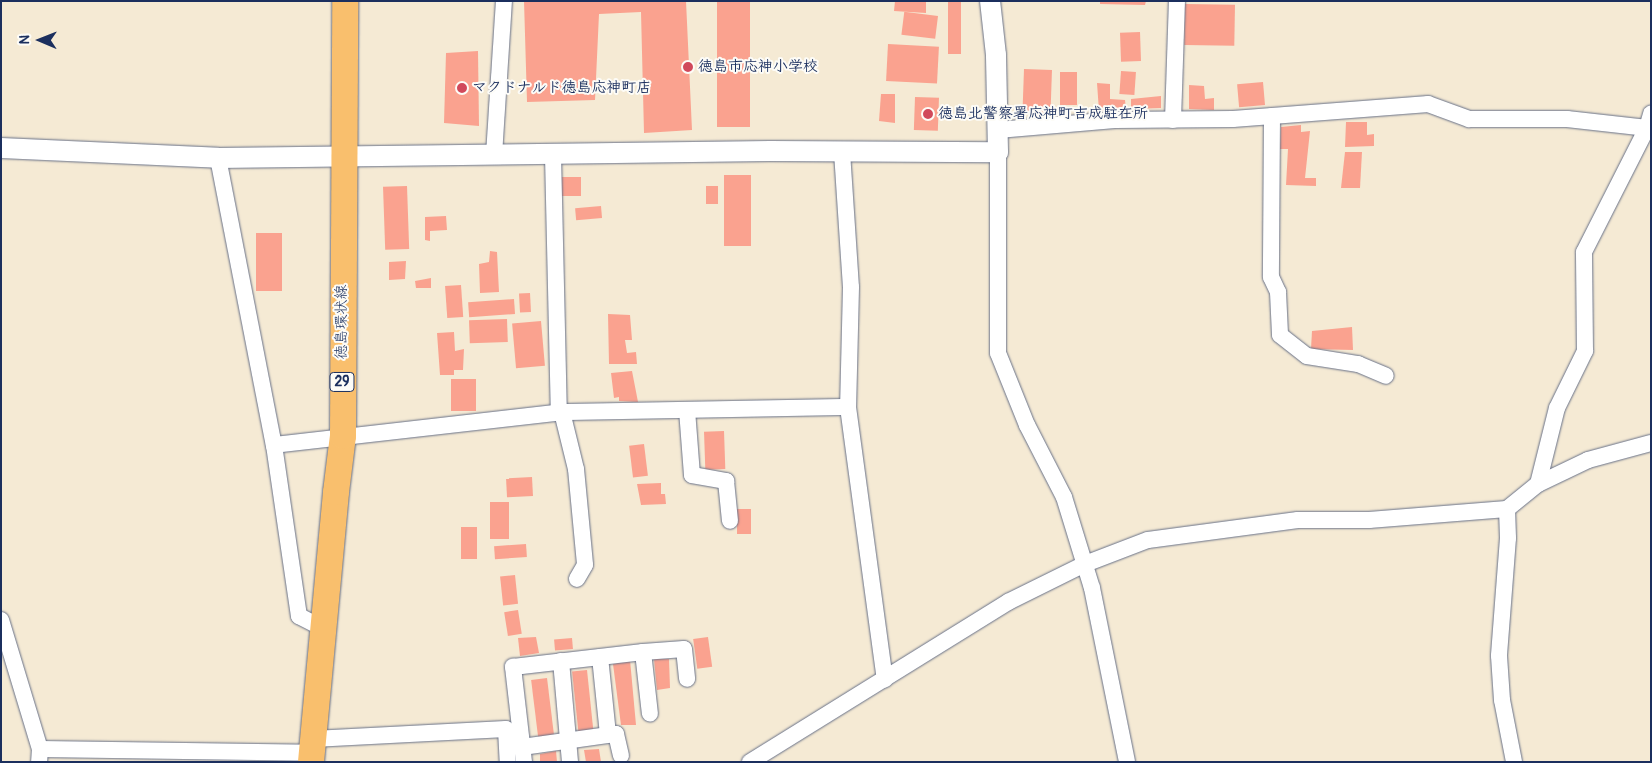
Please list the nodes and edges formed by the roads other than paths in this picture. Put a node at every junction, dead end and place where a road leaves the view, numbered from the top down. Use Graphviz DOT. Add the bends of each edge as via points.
graph roads {
  1 [pos="345,1"];
  2 [pos="504,1"];
  3 [pos="990,1"];
  4 [pos="1177,1"];
  5 [pos="1272,116"];
  6 [pos="1173,120"];
  7 [pos="1650,123"];
  8 [pos="998,130"];
  9 [pos="1,148"];
  10 [pos="842,152"];
  11 [pos="998,152"];
  12 [pos="494,155"];
  13 [pos="553,155"];
  14 [pos="345,157"];
  15 [pos="218,158"];
  16 [pos="1386,376"];
  17 [pos="848,407"];
  18 [pos="687,410"];
  19 [pos="560,412"];
  20 [pos="343,436"];
  21 [pos="1651,443"];
  22 [pos="274,445"];
  23 [pos="1538,484"];
  24 [pos="1507,509"];
  25 [pos="730,521"];
  26 [pos="1085,564"];
  27 [pos="577,579"];
  28 [pos="1,620"];
  29 [pos="323,628"];
  30 [pos="643,652"];
  31 [pos="600,657"];
  32 [pos="561,661"];
  33 [pos="686,679"];
  34 [pos="885,680"];
  35 [pos="650,714"];
  36 [pos="608,735"];
  37 [pos="567,741"];
  38 [pos="312,751"];
  39 [pos="523,754"];
  40 [pos="39,755"];
  41 [pos="620,755"];
  42 [pos="508,762"];
  43 [pos="570,762"];
  44 [pos="750,762"];
  45 [pos="1127,762"];
  46 [pos="1514,762"];
  1 -- 14 [label="main road, 徳島環状線 / 29"];
  2 -- 12 [label="street"];
  3 -- 8 [label="street" via="996,55"];
  4 -- 6 [label="street"];
  5 -- 6 [label="street"];
  5 -- 7 [label="street" via="1428,104 1469,119"];
  5 -- 16 [label="street" via="1271,277 1278,292 1280,335 1307,356 1358,364"];
  6 -- 8 [label="street" via="1115,120"];
  7 -- 23 [label="street" via="1584,252 1585,351 1557,408"];
  8 -- 11 [label="street"];
  9 -- 15 [label="street"];
  10 -- 11 [label="street"];
  10 -- 13 [label="street"];
  10 -- 17 [label="street" via="852,287"];
  11 -- 26 [label="street" via="998,352 1027,425 1064,497"];
  12 -- 13 [label="street"];
  12 -- 14 [label="street"];
  13 -- 19 [label="street"];
  14 -- 15 [label="street"];
  14 -- 20 [label="main road, 徳島環状線 / 29"];
  15 -- 22 [label="street"];
  17 -- 18 [label="street"];
  17 -- 34 [label="street"];
  18 -- 19 [label="street"];
  18 -- 25 [label="street" via="692,475 726,481"];
  19 -- 20 [label="street"];
  19 -- 27 [label="street" via="576,469 579,498 585,565"];
  20 -- 22 [label="street"];
  20 -- 29 [label="main road, 徳島環状線 / 29"];
  21 -- 23 [label="street" via="1588,460"];
  22 -- 29 [label="street" via="299,616"];
  23 -- 24 [label="street"];
  24 -- 26 [label="street" via="1370,520 1298,520 1236,527 1148,540"];
  24 -- 46 [label="street" via="1508,538 1498,656 1502,700"];
  26 -- 34 [label="street" via="1008,602"];
  26 -- 45 [label="street"];
  28 -- 40 [label="street"];
  29 -- 38 [label="main road, 徳島環状線 / 29"];
  30 -- 31 [label="street"];
  30 -- 33 [label="street" via="684,649"];
  30 -- 35 [label="street"];
  31 -- 32 [label="street"];
  31 -- 36 [label="street"];
  32 -- 37 [label="street"];
  32 -- 39 [label="street" via="513,667"];
  34 -- 44 [label="street"];
  36 -- 37 [label="street"];
  36 -- 41 [label="street" via="616,734"];
  37 -- 39 [label="street"];
  37 -- 43 [label="street"];
  38 -- 40 [label="street"];
  38 -- 42 [label="street" via="506,729"];
}
